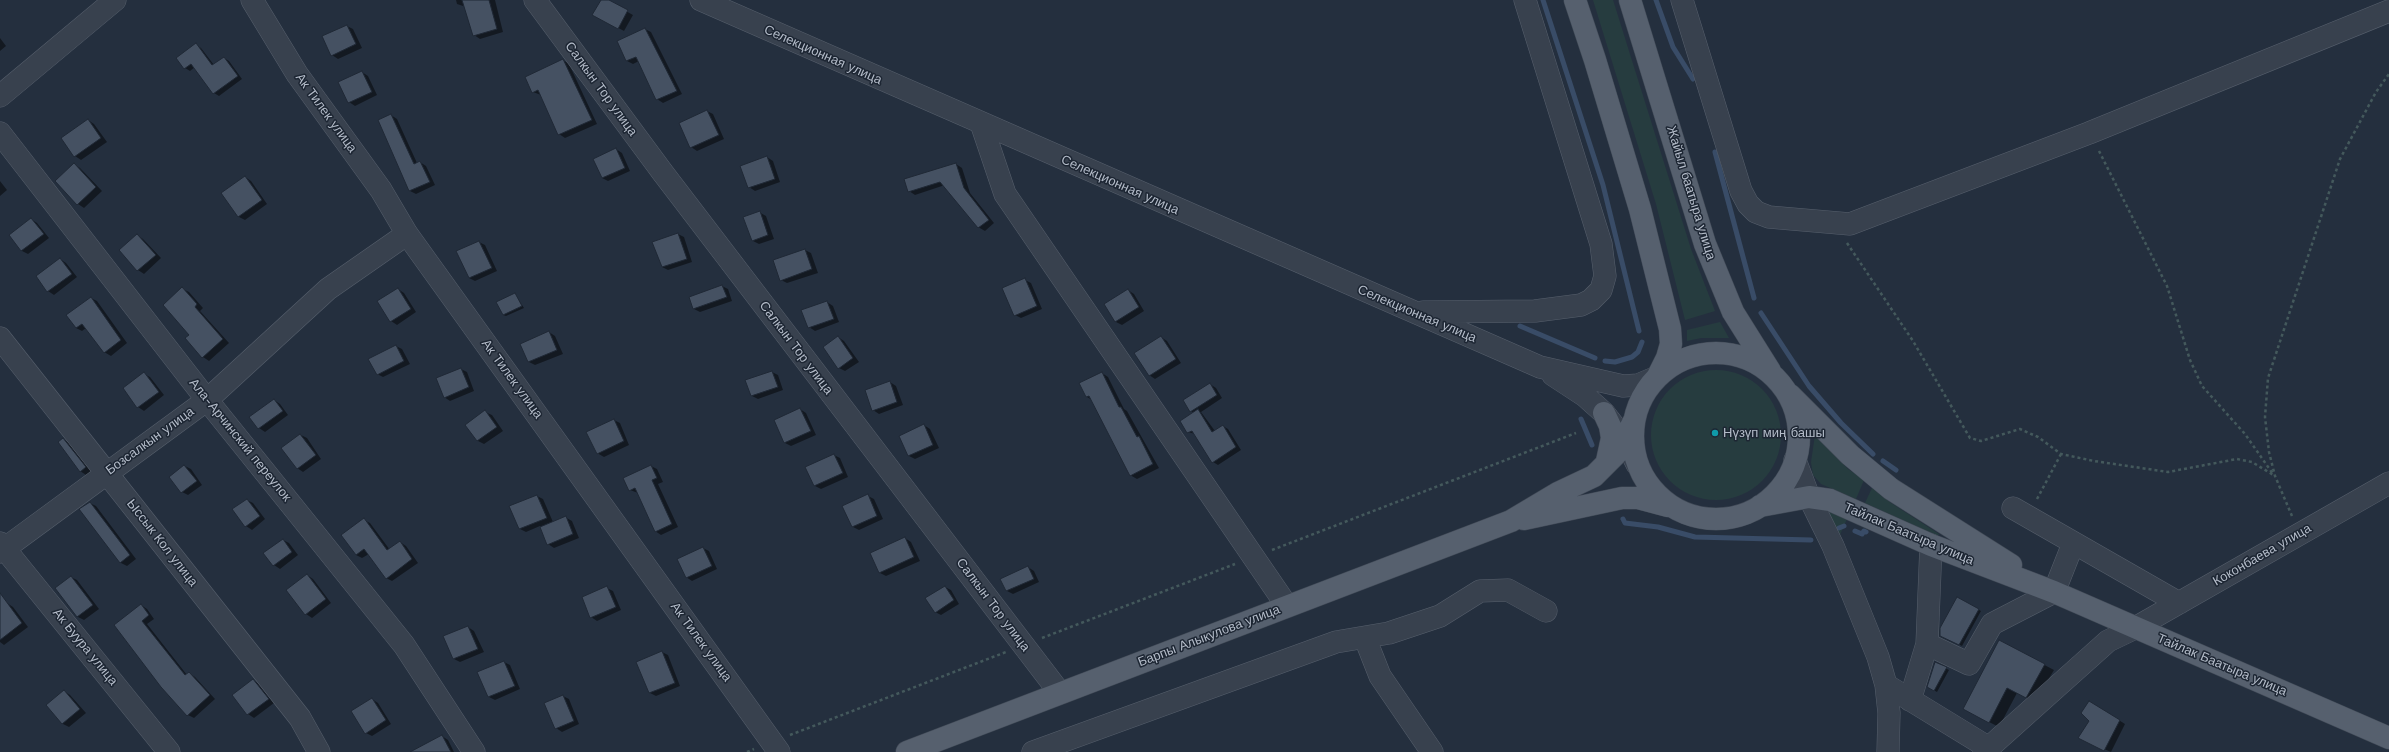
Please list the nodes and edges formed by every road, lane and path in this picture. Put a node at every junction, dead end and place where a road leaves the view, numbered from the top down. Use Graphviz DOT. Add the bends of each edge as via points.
graph roads {
  1 [pos="115,0"];
  2 [pos="252,0"];
  3 [pos="535,0"];
  4 [pos="701,0"];
  5 [pos="1525,0"];
  6 [pos="1575,0"];
  7 [pos="1630,0"];
  8 [pos="1682,0"];
  9 [pos="2389,11"];
  10 [pos="2389,74"];
  11 [pos="0,96"];
  12 [pos="981,123"];
  13 [pos="0,133"];
  14 [pos="2089,133"];
  15 [pos="1833,222"];
  16 [pos="407,234"];
  17 [pos="1414,312"];
  18 [pos="0,338"];
  19 [pos="1540,367"];
  20 [pos="1657,377"];
  21 [pos="1778,382"];
  22 [pos="207,400"];
  23 [pos="1604,413"];
  24 [pos="1634,420"];
  25 [pos="1576,433"];
  26 [pos="1624,440"];
  27 [pos="2061,454"];
  28 [pos="1795,460"];
  29 [pos="1637,464"];
  30 [pos="1606,465"];
  31 [pos="107,473"];
  32 [pos="2275,476"];
  33 [pos="2389,483"];
  34 [pos="1808,497"];
  35 [pos="1760,506"];
  36 [pos="1675,508"];
  37 [pos="2020,512"];
  38 [pos="1511,521"];
  39 [pos="2300,533"];
  40 [pos="2073,544"];
  41 [pos="1930,545"];
  42 [pos="2,548"];
  43 [pos="1253,557"];
  44 [pos="2054,592"];
  45 [pos="2179,603"];
  46 [pos="1287,606"];
  47 [pos="1546,611"];
  48 [pos="2135,628"];
  49 [pos="1365,638"];
  50 [pos="1927,644"];
  51 [pos="1024,645"];
  52 [pos="1886,685"];
  53 [pos="1060,693"];
  54 [pos="1910,700"];
  55 [pos="2389,738"];
  56 [pos="776,747"];
  57 [pos="1987,750"];
  58 [pos="169,752"];
  59 [pos="319,752"];
  60 [pos="474,752"];
  61 [pos="747,752"];
  62 [pos="907,752"];
  63 [pos="1032,752"];
  64 [pos="1432,752"];
  65 [pos="1888,752"];
  1 -- 11 [label="street"];
  2 -- 16 [label="street, Ак Тилек улица" via="297,74 381,190"];
  3 -- 51 [label="street, Салкын Тор улица" via="663,173"];
  4 -- 12 [label="street, Селекционная улица"];
  5 -- 17 [label="street" via="1601,244 1605,276 1601,290 1591,300 1581,304 1535,311"];
  6 -- 20 [label="main road" via="1596,60 1640,209 1670,329 1667,358"];
  7 -- 21 [label="main road, Жайыл баатыра улица" via="1705,244 1733,312"];
  8 -- 15 [label="street" via="1741,191 1748,204 1756,212 1769,217"];
  9 -- 14 [label="street"];
  10 -- 32 [label="path" via="2376,92 2340,159 2268,378 2265,417"];
  12 -- 17 [label="street, Селекционная улица"];
  12 -- 43 [label="street" via="1006,194"];
  13 -- 22 [label="street, Ала-Арчинский переулок"];
  14 -- 15 [label="street" via="1859,222"];
  14 -- 32 [label="path" via="2167,286 2190,360 2202,386 2245,434"];
  15 -- 27 [label="path" via="1913,341 1970,438 1981,441 2020,430 2038,437"];
  16 -- 22 [label="street, Бозсалкын улица" via="328,289"];
  16 -- 56 [label="street, Ак Тилек улица"];
  17 -- 19 [label="street, Селекционная улица"];
  18 -- 31 [label="street, Ыссык Кол улица"];
  19 -- 20 [label="street, Селекционная улица" via="1623,386 1638,386"];
  19 -- 23 [label="street, Селекционная улица" via="1585,396"];
  20 -- 21 [label="main road" via="1690,357 1720,353 1749,360"];
  20 -- 24 [label="main road" via="1643,396"];
  21 -- 28 [label="main road" via="1791,401 1798,430"];
  21 -- 44 [label="main road, Тайлак Баатыра улица" via="1850,455 1891,489"];
  22 -- 31 [label="street, Бозсалкын улица"];
  22 -- 60 [label="street, Ала-Арчинский переулок" via="404,645"];
  23 -- 26 [label="street, Селекционная улица"];
  23 -- 30 [label="main road" via="1612,438"];
  24 -- 26 [label="main road, Барпы Алыкулова улица"];
  24 -- 29 [label="main road" via="1633,435"];
  25 -- 43 [label="path"];
  26 -- 29 [label="street, Селекционная улица"];
  26 -- 30 [label="main road, Барпы Алыкулова улица"];
  27 -- 32 [label="path" via="2138,469 2168,472 2237,459 2252,462"];
  27 -- 37 [label="path"];
  28 -- 34 [label="street"];
  28 -- 35 [label="main road" via="1782,486"];
  29 -- 36 [label="main road" via="1652,489"];
  30 -- 38 [label="main road, Барпы Алыкулова улица" via="1594,476 1558,493"];
  31 -- 42 [label="street, Бозсалкын улица"];
  31 -- 59 [label="street, Ыссык Кол улица" via="300,718"];
  32 -- 39 [label="path"];
  33 -- 39 [label="street, Коконбаева улица"];
  34 -- 35 [label="main road, Тайлак Баатыра улица"];
  34 -- 41 [label="main road, Тайлак Баатыра улица" via="1830,500"];
  34 -- 52 [label="street" via="1833,546 1866,625"];
  35 -- 36 [label="main road, Барпы Алыкулова улица" via="1747,513 1718,519 1703,518"];
  36 -- 38 [label="main road, Барпы Алыкулова улица" via="1654,501 1622,498"];
  37 -- 40 [label="street"];
  38 -- 46 [label="main road, Барпы Алыкулова улица"];
  39 -- 45 [label="street, Коконбаева улица"];
  40 -- 44 [label="street"];
  40 -- 45 [label="street"];
  41 -- 44 [label="main road, Тайлак Баатыра улица"];
  41 -- 50 [label="street"];
  42 -- 58 [label="street, Ак Буура улица"];
  43 -- 46 [label="street"];
  43 -- 51 [label="path"];
  44 -- 48 [label="main road, Тайлак Баатыра улица"];
  44 -- 50 [label="street" via="1992,624 1969,664"];
  45 -- 48 [label="street, Коконбаева улица"];
  46 -- 53 [label="main road, Барпы Алыкулова улица"];
  47 -- 49 [label="street" via="1508,590 1480,591 1440,616"];
  48 -- 55 [label="main road, Тайлак Баатыра улица"];
  48 -- 57 [label="street, Коконбаева улица" via="2108,642"];
  49 -- 63 [label="street" via="1336,642"];
  49 -- 64 [label="street" via="1380,676"];
  50 -- 54 [label="street"];
  51 -- 53 [label="street, Салкын Тор улица"];
  51 -- 56 [label="path"];
  52 -- 54 [label="street"];
  52 -- 65 [label="street" via="1889,713"];
  53 -- 62 [label="main road, Барпы Алыкулова улица"];
  54 -- 57 [label="street"];
  56 -- 61 [label="path"];
}
